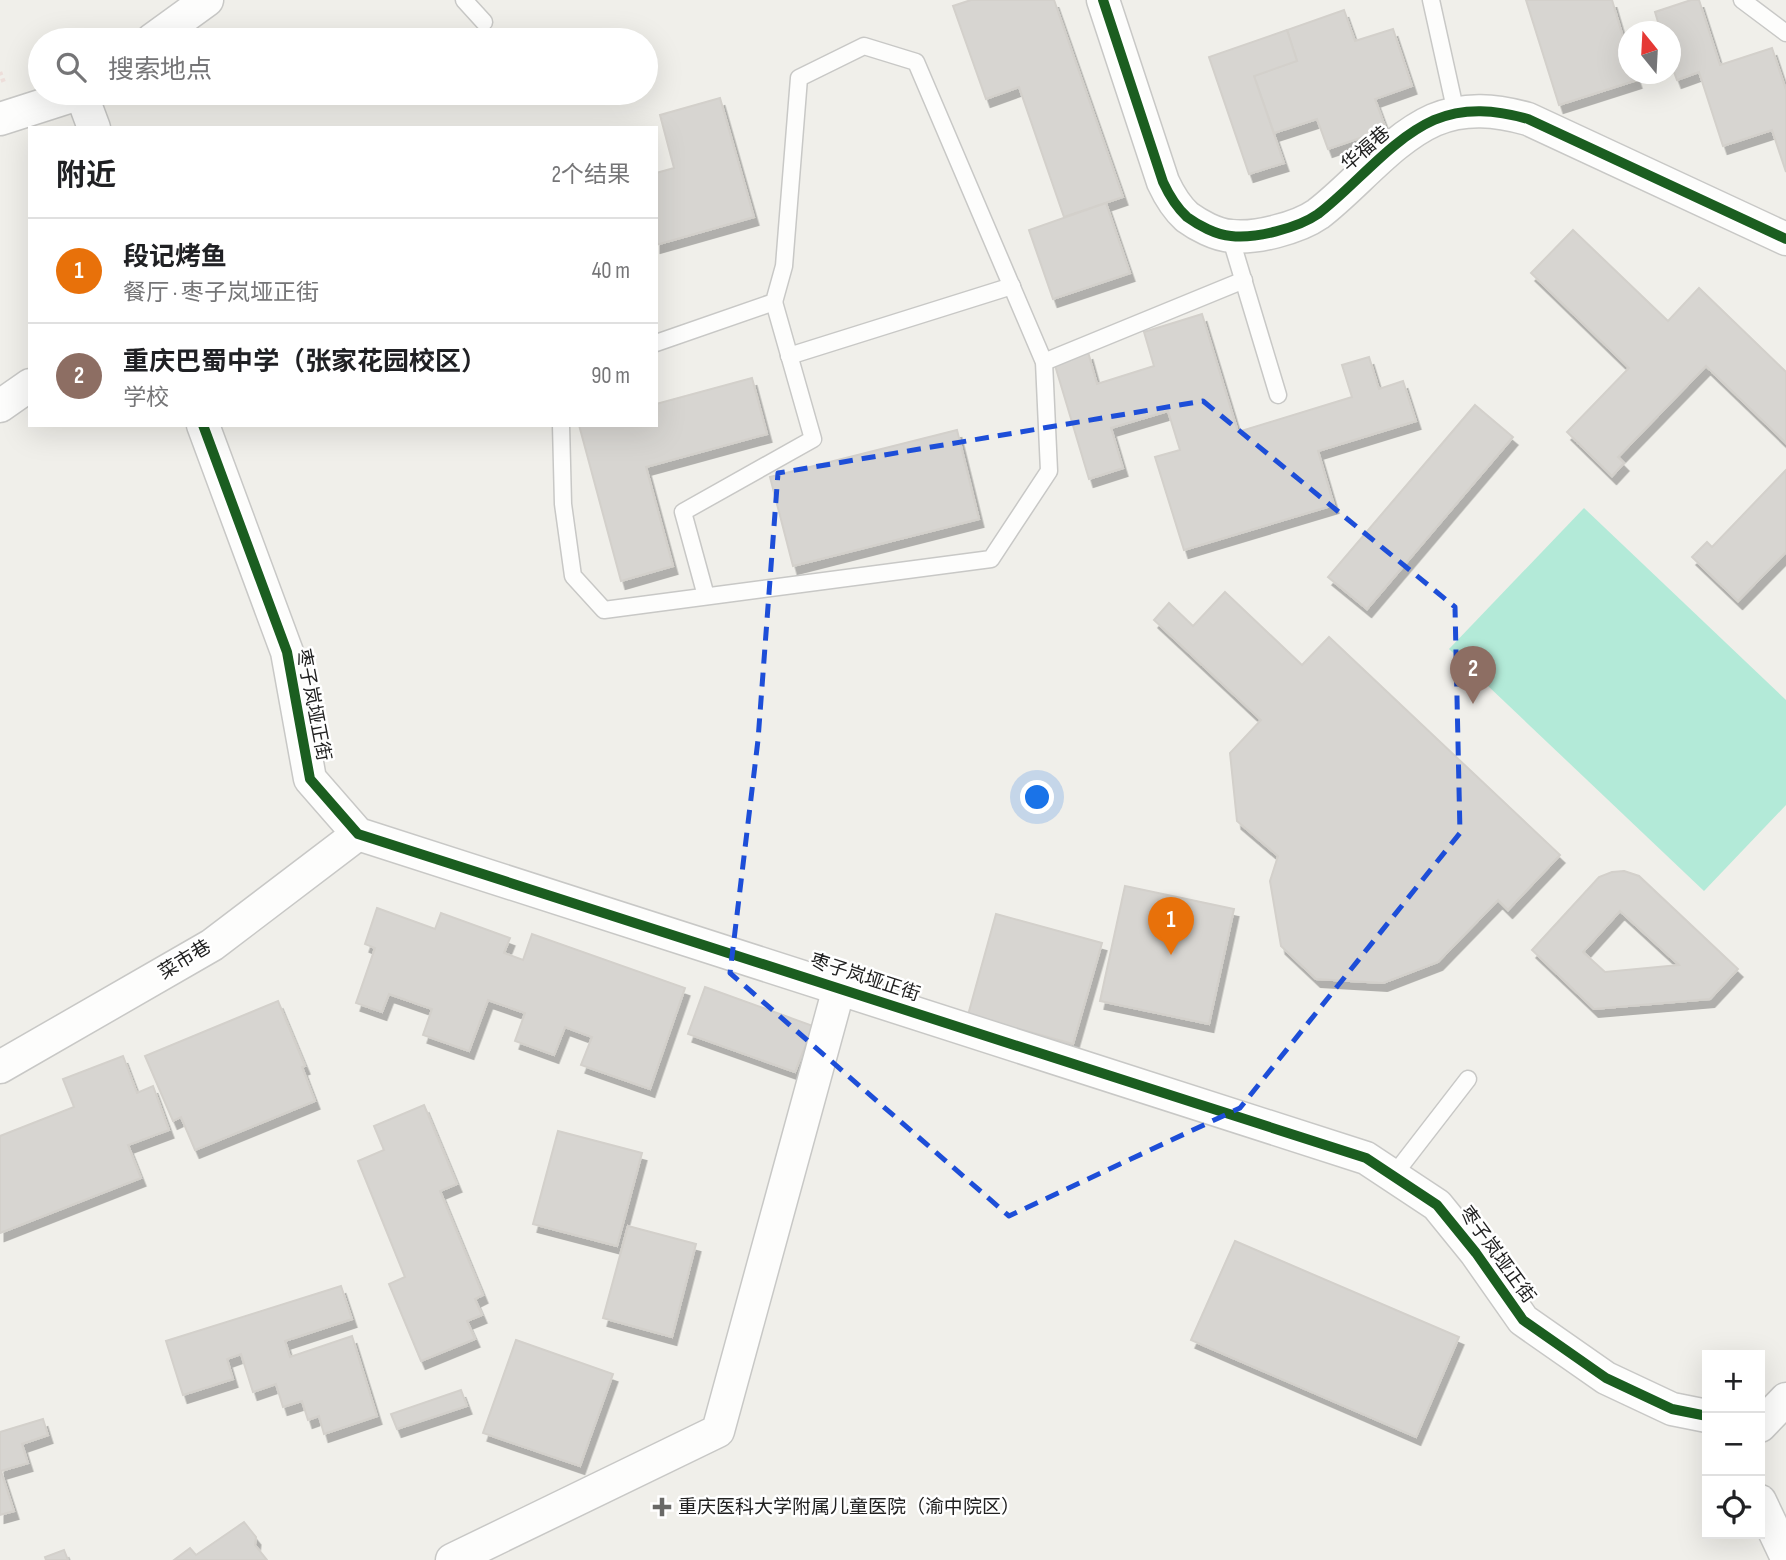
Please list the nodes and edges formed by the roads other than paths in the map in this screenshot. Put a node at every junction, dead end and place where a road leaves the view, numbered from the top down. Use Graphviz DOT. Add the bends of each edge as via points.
graph roads {
  1 [pos="207,0"];
  2 [pos="464,0"];
  3 [pos="1103,0"];
  4 [pos="1432,0"];
  5 [pos="1742,0"];
  6 [pos="484,22"];
  7 [pos="168,28"];
  8 [pos="1786,33"];
  9 [pos="42,105"];
  10 [pos="85,105"];
  11 [pos="1456,113"];
  12 [pos="0,118"];
  13 [pos="93,126"];
  14 [pos="1230,236"];
  15 [pos="1786,239"];
  16 [pos="1244,280"];
  17 [pos="1012,286"];
  18 [pos="774,302"];
  19 [pos="658,342"];
  20 [pos="789,356"];
  21 [pos="1044,362"];
  22 [pos="28,386"];
  23 [pos="1278,395"];
  24 [pos="0,406"];
  25 [pos="205,427"];
  26 [pos="561,427"];
  27 [pos="706,596"];
  28 [pos="358,834"];
  29 [pos="839,988"];
  30 [pos="0,1067"];
  31 [pos="1468,1079"];
  32 [pos="1393,1176"];
  33 [pos="1786,1399"];
  34 [pos="1702,1415"];
  35 [pos="1765,1422"];
  36 [pos="1765,1512"];
  37 [pos="1786,1556"];
  38 [pos="452,1560"];
  1 -- 7 [label="street"];
  2 -- 6 [label="lane"];
  3 -- 14 [label="street, 华福巷" via="1173,201 1186,216"];
  4 -- 11 [label="lane"];
  5 -- 8 [label="lane"];
  9 -- 12 [label="street"];
  10 -- 13 [label="street"];
  11 -- 14 [label="street, 华福巷" via="1413,131 1316,215 1266,234"];
  11 -- 15 [label="street, 华福巷" via="1505,112 1528,119"];
  14 -- 16 [label="lane"];
  16 -- 21 [label="lane"];
  16 -- 23 [label="lane"];
  17 -- 18 [label="lane" via="916,62 864,46 799,78 784,265"];
  17 -- 20 [label="lane"];
  17 -- 21 [label="lane"];
  18 -- 19 [label="lane"];
  18 -- 20 [label="lane"];
  20 -- 27 [label="lane" via="813,439 683,512"];
  21 -- 27 [label="lane" via="1049,471 991,559"];
  22 -- 24 [label="street"];
  25 -- 28 [label="street, 枣子岚垭正街" via="287,652 310,779"];
  26 -- 27 [label="lane" via="563,504 573,576 604,610"];
  28 -- 29 [label="street, 枣子岚垭正街"];
  28 -- 30 [label="street, 菜市巷" via="212,945"];
  29 -- 32 [label="street, 枣子岚垭正街" via="1366,1158"];
  29 -- 38 [label="street" via="718,1431"];
  31 -- 32 [label="lane"];
  32 -- 34 [label="street, 枣子岚垭正街" via="1437,1205 1523,1320 1606,1378 1672,1409"];
  33 -- 35 [label="street"];
  36 -- 37 [label="street"];
}
